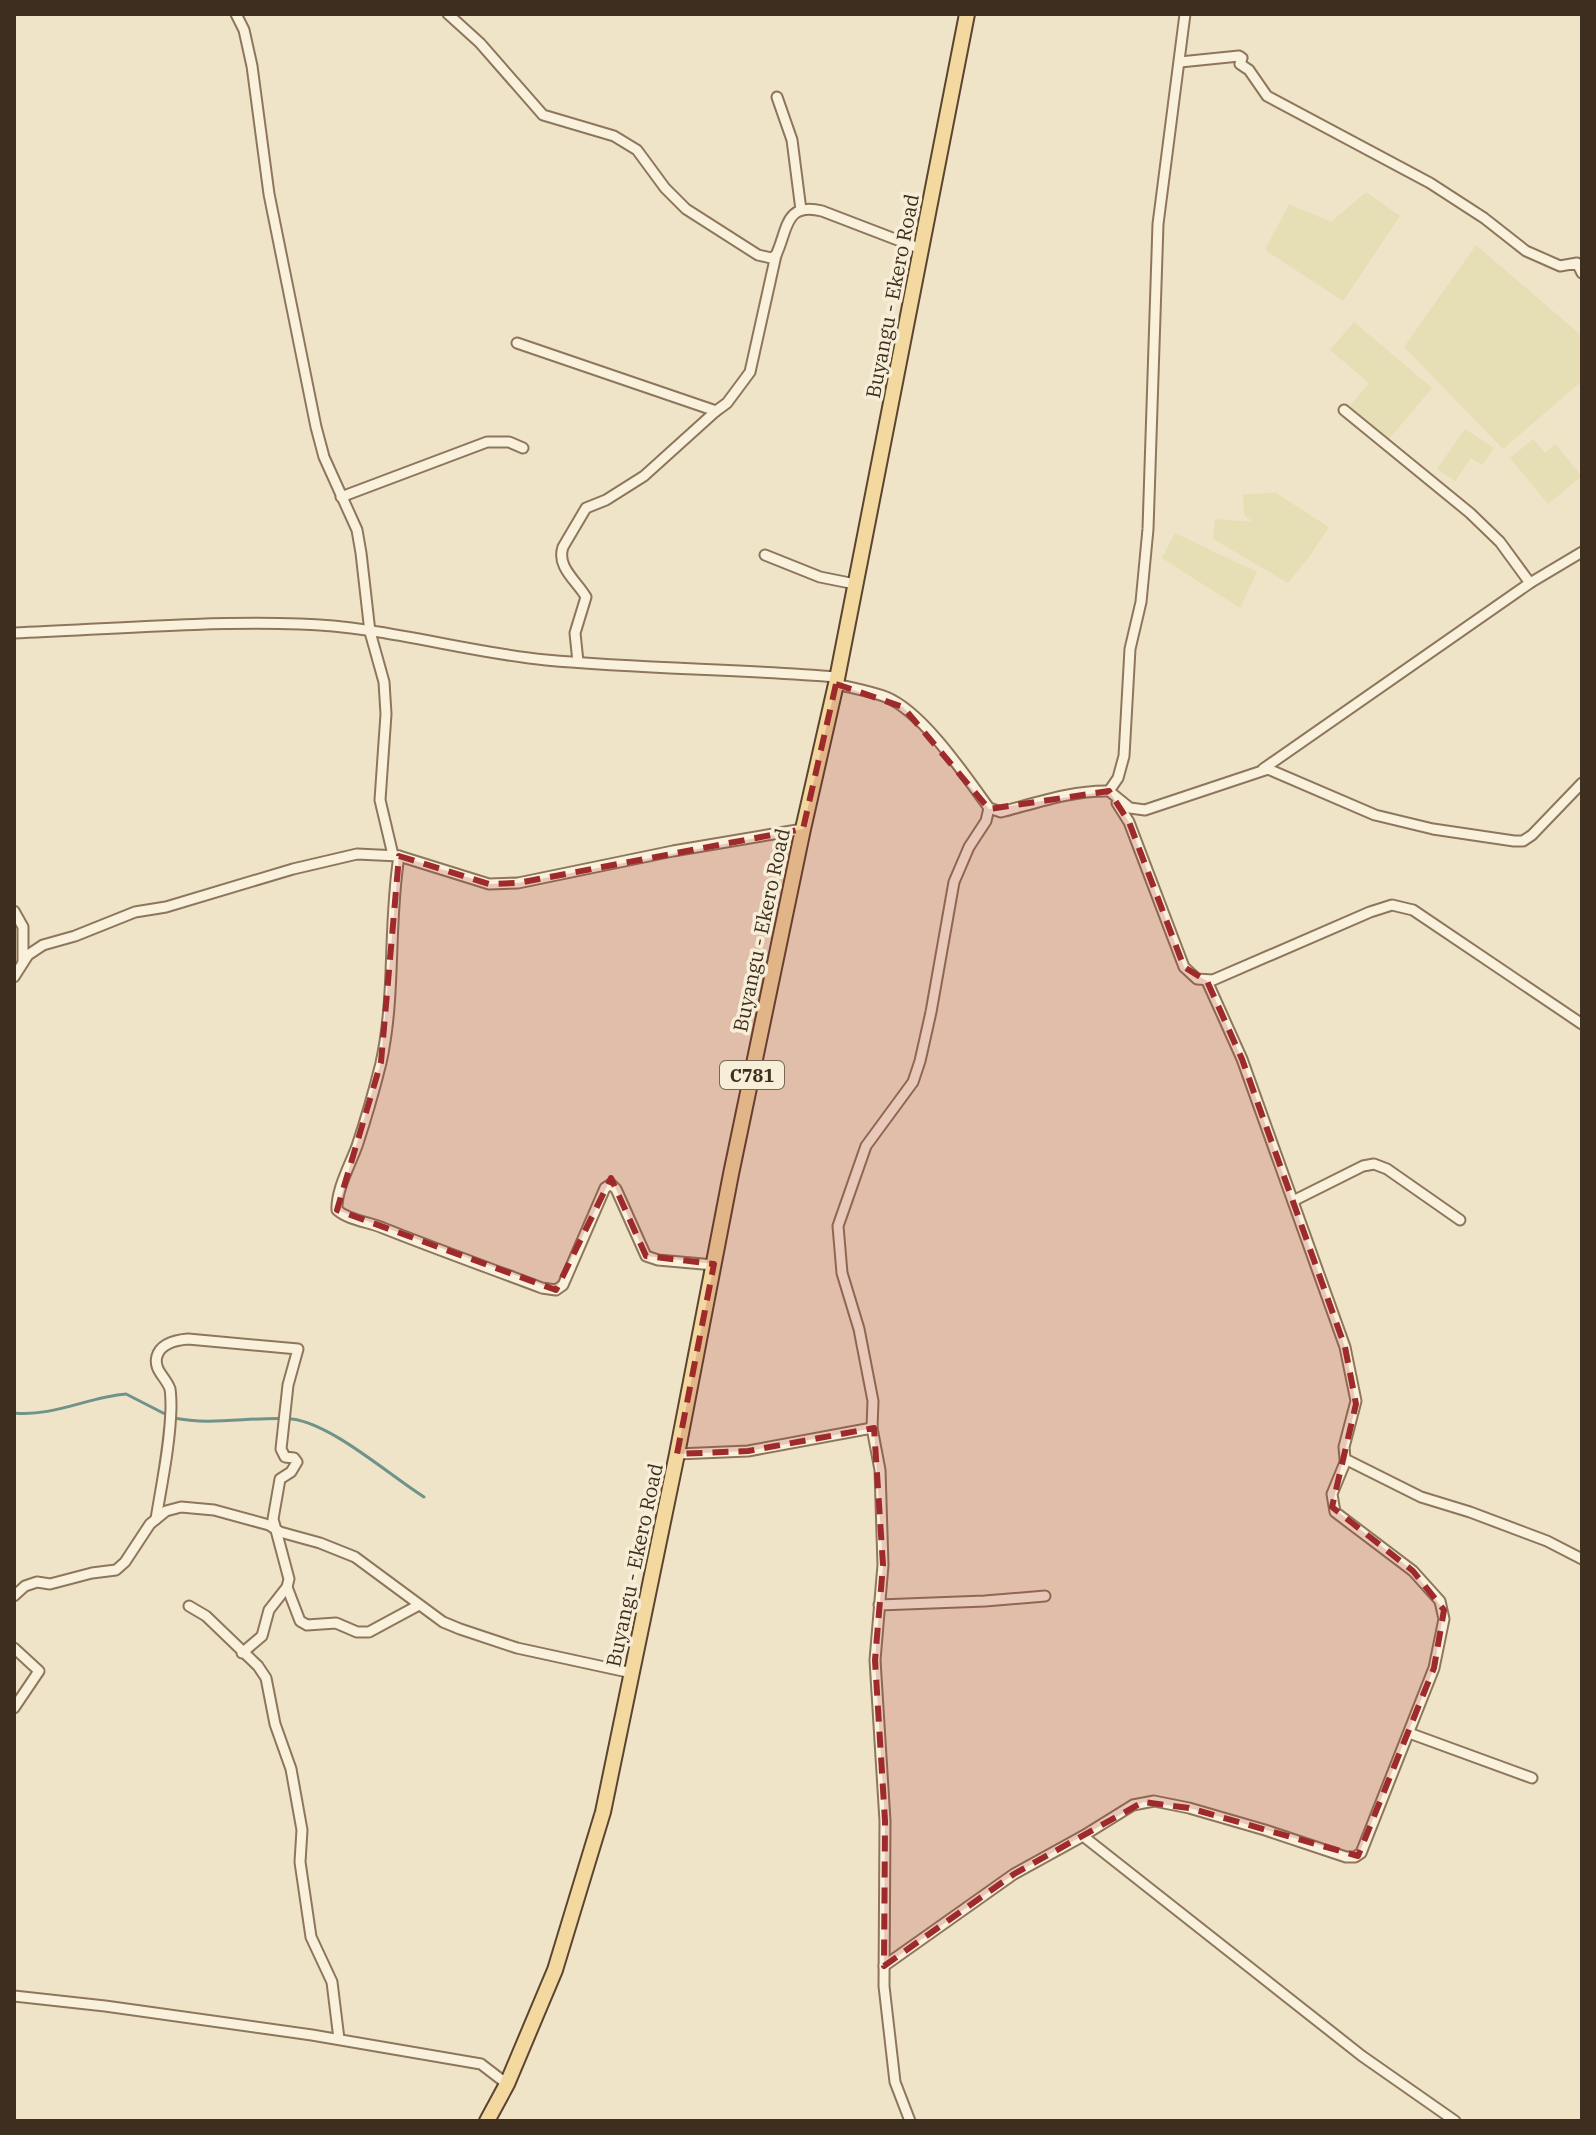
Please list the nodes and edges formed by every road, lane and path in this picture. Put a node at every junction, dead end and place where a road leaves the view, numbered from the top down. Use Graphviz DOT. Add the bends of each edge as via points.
graph roads {
  1 [pos="236,14"];
  2 [pos="448,14"];
  3 [pos="967,14"];
  4 [pos="1185,14"];
  5 [pos="1180,62"];
  6 [pos="777,97"];
  7 [pos="801,210"];
  8 [pos="921,249"];
  9 [pos="776,255"];
  10 [pos="1579,260"];
  11 [pos="1582,273"];
  12 [pos="517,343"];
  13 [pos="1344,410"];
  14 [pos="716,411"];
  15 [pos="523,448"];
  16 [pos="341,497"];
  17 [pos="1582,552"];
  18 [pos="765,555"];
  19 [pos="1530,583"];
  20 [pos="855,584"];
  21 [pos="370,632"];
  22 [pos="14,633"];
  23 [pos="578,662"];
  24 [pos="837,681"];
  25 [pos="1263,769"];
  26 [pos="1582,783"];
  27 [pos="1109,791"];
  28 [pos="989,808"];
  29 [pos="803,829"];
  30 [pos="396,856"];
  31 [pos="14,911"];
  32 [pos="23,961"];
  33 [pos="14,977"];
  34 [pos="1207,981"];
  35 [pos="1582,1024"];
  36 [pos="1293,1201"];
  37 [pos="1460,1220"];
  38 [pos="714,1265"];
  39 [pos="872,1428"];
  40 [pos="677,1454"];
  41 [pos="1346,1460"];
  42 [pos="156,1519"];
  43 [pos="274,1528"];
  44 [pos="1582,1559"];
  45 [pos="287,1587"];
  46 [pos="14,1596"];
  47 [pos="1045,1596"];
  48 [pos="419,1605"];
  49 [pos="879,1605"];
  50 [pos="189,1606"];
  51 [pos="14,1648"];
  52 [pos="242,1653"];
  53 [pos="632,1673"];
  54 [pos="14,1708"];
  55 [pos="1409,1733"];
  56 [pos="1532,1778"];
  57 [pos="1083,1836"];
  58 [pos="884,1966"];
  59 [pos="14,1996"];
  60 [pos="339,2039"];
  61 [pos="507,2084"];
  62 [pos="487,2121"];
  63 [pos="910,2121"];
  64 [pos="1455,2121"];
  1 -- 16 [label="street" via="250,57 269,194 316,427"];
  2 -- 9 [label="street" via="543,115 614,136 637,150 686,209 758,255"];
  3 -- 8 [label="main road, Buyangu - Ekero Road / C781"];
  4 -- 5 [label="street"];
  5 -- 10 [label="street" via="1239,56 1240,64 1273,99 1430,183 1526,251 1560,266"];
  5 -- 27 [label="street" via="1158,224 1141,602 1130,649 1124,756"];
  6 -- 7 [label="street" via="792,140"];
  7 -- 8 [label="street" via="822,211"];
  7 -- 9 [label="street" via="790,218"];
  8 -- 20 [label="main road, Buyangu - Ekero Road / C781"];
  9 -- 14 [label="street" via="750,372"];
  10 -- 11 [label="street"];
  12 -- 14 [label="street"];
  13 -- 19 [label="street" via="1470,513"];
  14 -- 23 [label="street" via="644,476 586,508 563,547 566,570 586,597 575,633"];
  15 -- 16 [label="street" via="487,442"];
  16 -- 21 [label="street" via="357,530"];
  17 -- 19 [label="street"];
  18 -- 20 [label="street" via="820,577"];
  19 -- 25 [label="street"];
  20 -- 24 [label="main road, Buyangu - Ekero Road / C781"];
  21 -- 22 [label="street" via="301,624"];
  21 -- 23 [label="street"];
  21 -- 30 [label="street" via="384,682 386,714 380,800"];
  23 -- 24 [label="street" via="756,670"];
  24 -- 28 [label="street" via="903,707 934,737"];
  24 -- 29 [label="main road, Buyangu - Ekero Road / C781"];
  25 -- 26 [label="street" via="1375,815 1514,841 1532,835"];
  25 -- 27 [label="street" via="1138,811"];
  27 -- 28 [label="street" via="1076,793 1001,812"];
  27 -- 34 [label="street" via="1129,822 1184,967"];
  28 -- 39 [label="street" via="954,882 913,1082 866,1146 838,1226 842,1273 873,1401"];
  29 -- 30 [label="street" via="518,883 489,884"];
  29 -- 38 [label="main road, Buyangu - Ekero Road / C781"];
  30 -- 32 [label="street" via="357,854 135,912 43,945"];
  30 -- 38 [label="street" via="392,989 381,1062 337,1210 556,1290 611,1184 646,1256"];
  31 -- 32 [label="street" via="23,927"];
  32 -- 33 [label="street"];
  34 -- 35 [label="street" via="1348,920 1398,905"];
  34 -- 36 [label="street" via="1242,1059"];
  36 -- 37 [label="street" via="1374,1164"];
  36 -- 41 [label="street" via="1352,1378 1356,1404"];
  38 -- 40 [label="main road, Buyangu - Ekero Road / C781"];
  39 -- 40 [label="street" via="748,1451"];
  39 -- 49 [label="street" via="880,1470"];
  40 -- 53 [label="main road, Buyangu - Ekero Road / C781"];
  41 -- 44 [label="street" via="1421,1497"];
  41 -- 55 [label="street" via="1332,1494 1335,1512 1413,1571 1444,1610 1440,1648"];
  42 -- 43 [label="street" via="177,1508 214,1510"];
  42 -- 43 [label="street" via="171,1410 170,1389 157,1369 157,1355 173,1340 188,1339 298,1349 281,1449 297,1462 280,1479"];
  42 -- 46 [label="street" via="116,1570 37,1582"];
  43 -- 45 [label="street"];
  43 -- 48 [label="street" via="355,1557"];
  45 -- 48 [label="street" via="300,1621 336,1623 357,1632 369,1632"];
  45 -- 52 [label="street" via="269,1610 262,1636"];
  47 -- 49 [label="street"];
  48 -- 53 [label="street" via="443,1622 517,1648"];
  49 -- 58 [label="street" via="875,1660 885,1821"];
  50 -- 52 [label="street"];
  51 -- 54 [label="street" via="39,1671"];
  52 -- 60 [label="street" via="266,1678 291,1769 311,1937 332,1982"];
  53 -- 61 [label="main road, Buyangu - Ekero Road / C781" via="603,1812 573,1917"];
  55 -- 56 [label="street"];
  55 -- 57 [label="street" via="1367,1841 1355,1857 1154,1801 1133,1805"];
  57 -- 58 [label="street" via="1014,1874"];
  57 -- 64 [label="street" via="1362,2056"];
  58 -- 63 [label="street" via="895,2082"];
  59 -- 60 [label="street"];
  60 -- 61 [label="street" via="481,2064"];
  61 -- 62 [label="main road, Buyangu - Ekero Road / C781"];
}
